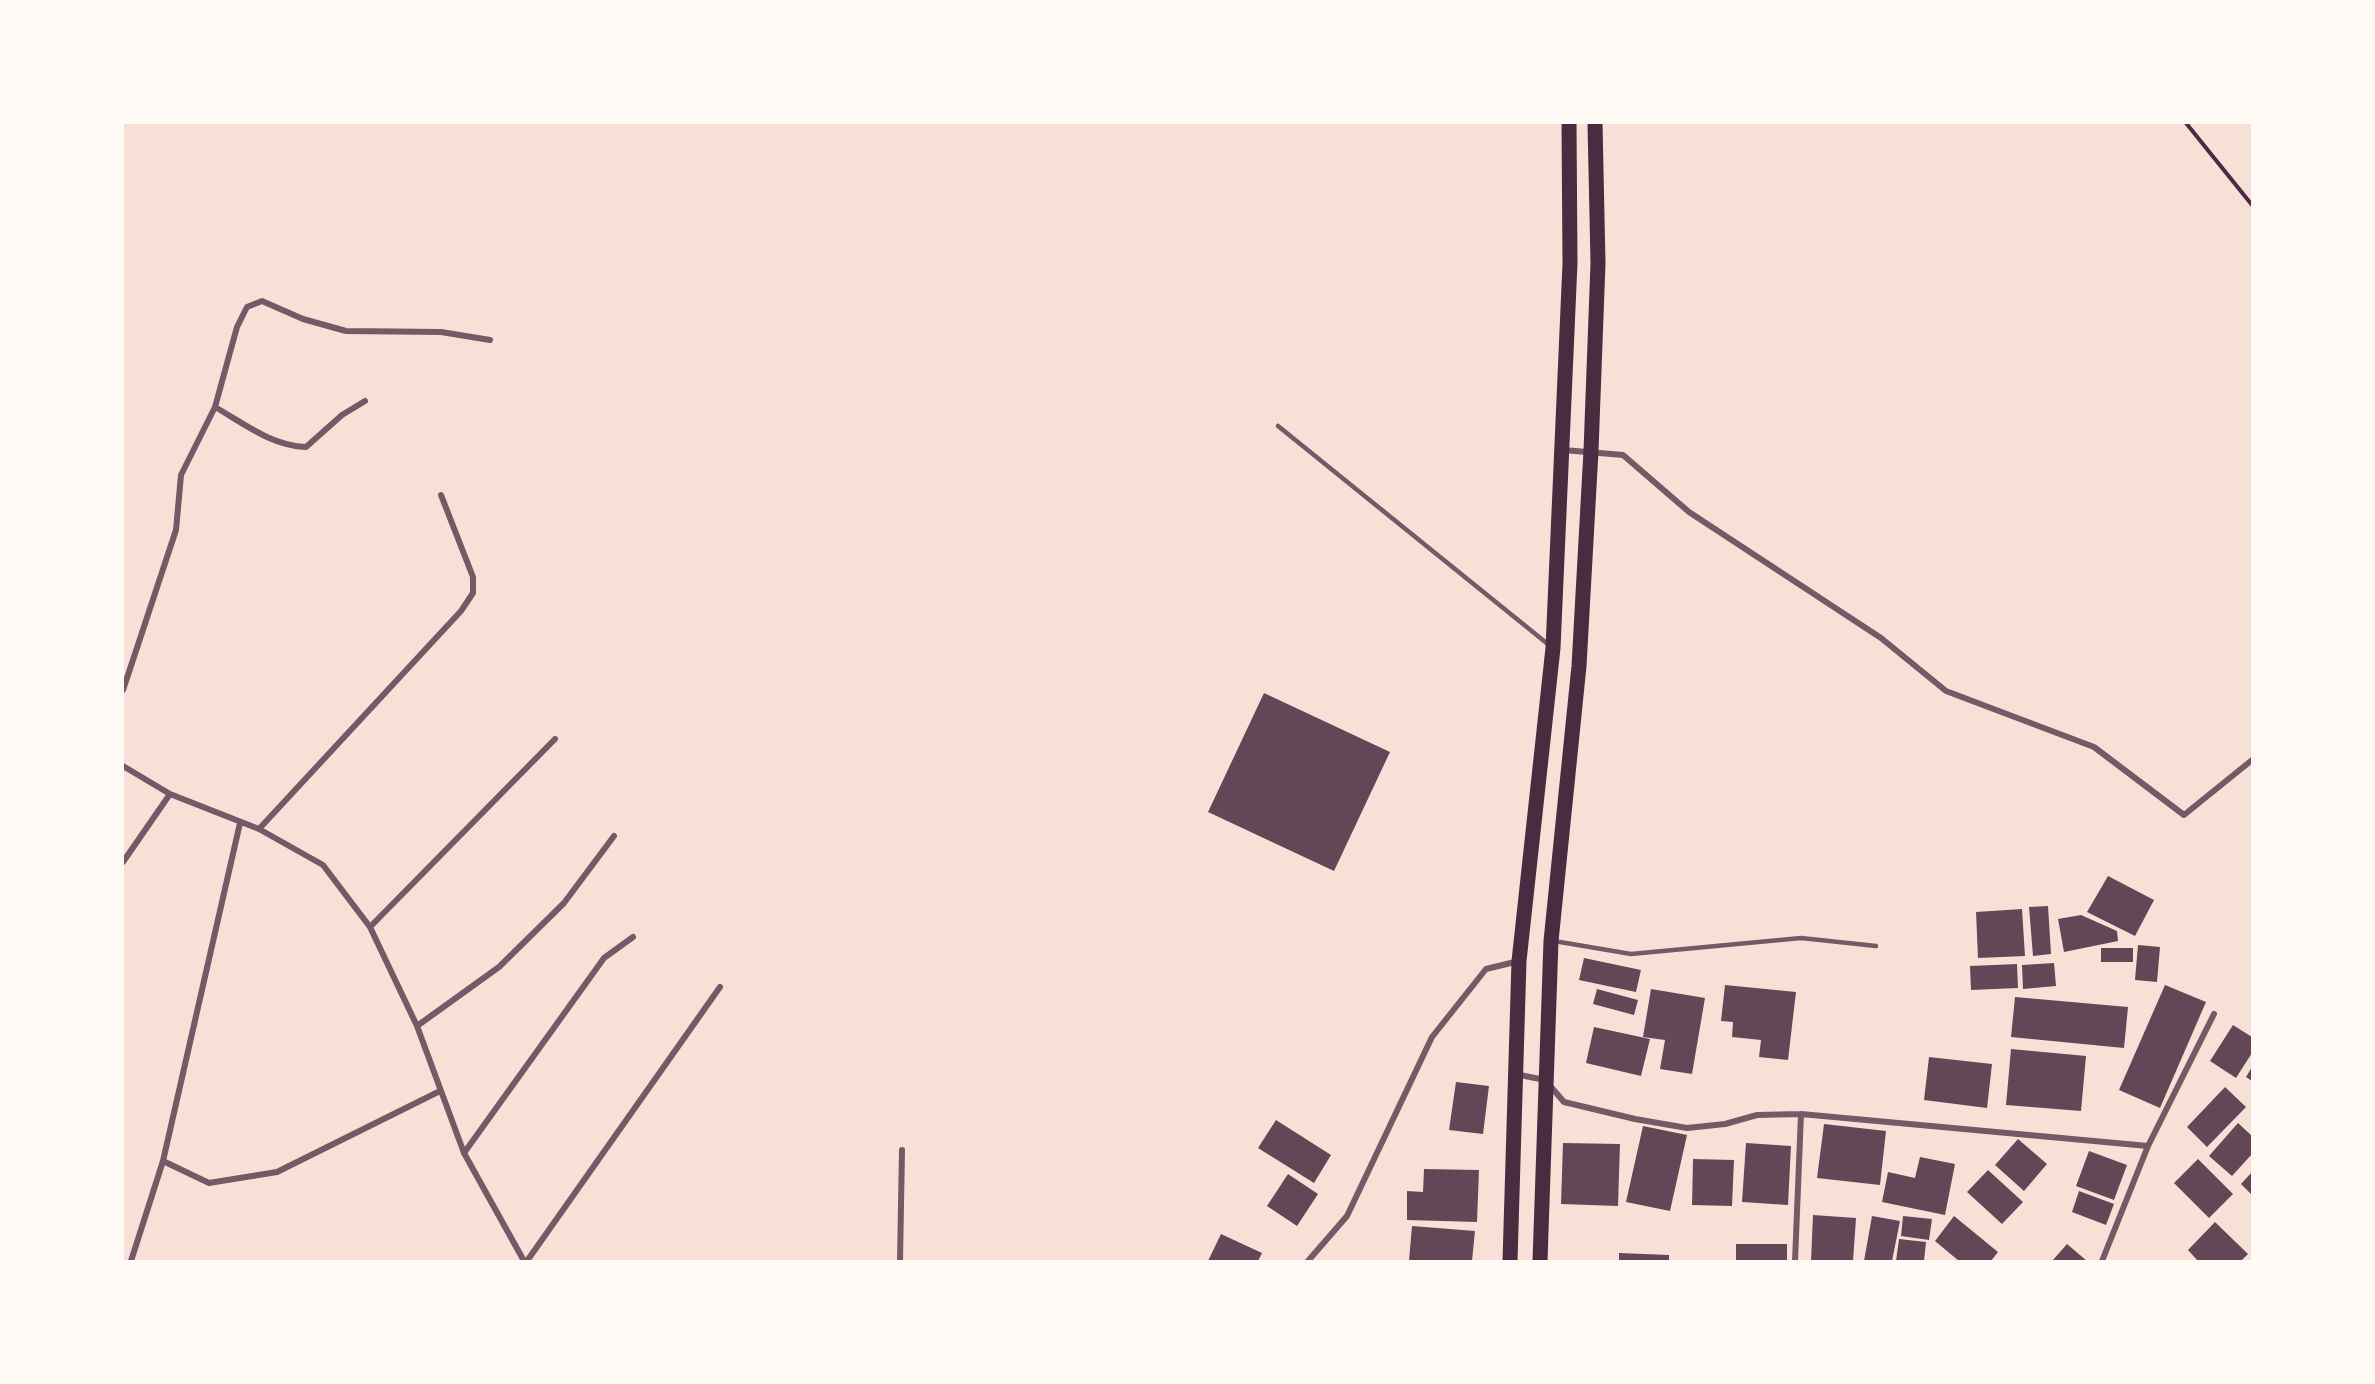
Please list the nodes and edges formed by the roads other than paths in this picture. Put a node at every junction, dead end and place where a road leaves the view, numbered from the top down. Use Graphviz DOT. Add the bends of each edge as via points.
graph roads {
  1 [pos="1569,123"];
  2 [pos="1595,123"];
  3 [pos="490,340"];
  4 [pos="365,401"];
  5 [pos="215,406"];
  6 [pos="1278,426"];
  7 [pos="1563,450"];
  8 [pos="1591,451"];
  9 [pos="441,495"];
  10 [pos="1553,648"];
  11 [pos="123,690"];
  12 [pos="555,739"];
  13 [pos="2252,760"];
  14 [pos="123,766"];
  15 [pos="170,794"];
  16 [pos="240,823"];
  17 [pos="259,829"];
  18 [pos="614,836"];
  19 [pos="123,862"];
  20 [pos="370,927"];
  21 [pos="633,937"];
  22 [pos="1551,941"];
  23 [pos="1876,946"];
  24 [pos="1519,961"];
  25 [pos="720,987"];
  26 [pos="2214,1014"];
  27 [pos="417,1026"];
  28 [pos="1515,1074"];
  29 [pos="1545,1080"];
  30 [pos="440,1091"];
  31 [pos="1801,1114"];
  32 [pos="2148,1146"];
  33 [pos="902,1150"];
  34 [pos="464,1153"];
  35 [pos="163,1161"];
  36 [pos="131,1261"];
  37 [pos="525,1261"];
  38 [pos="900,1261"];
  39 [pos="1308,1261"];
  40 [pos="1510,1261"];
  41 [pos="1540,1261"];
  42 [pos="1796,1261"];
  43 [pos="2102,1261"];
  1 -- 7 [label="highway" via="1570,262"];
  2 -- 8 [label="highway" via="1598,263"];
  3 -- 5 [label="street" via="441,333 346,331 303,319 262,301 247,307 237,327"];
  4 -- 5 [label="street" via="306,447 291,446 263,435"];
  5 -- 11 [label="street" via="181,475 176,530"];
  6 -- 10 [label="lane"];
  7 -- 8 [label="street"];
  7 -- 10 [label="highway"];
  8 -- 13 [label="street" via="1623,455 1689,512 1881,638 1947,691 2094,747 2184,815"];
  8 -- 22 [label="highway" via="1579,666"];
  9 -- 17 [label="street" via="473,577 473,593 461,611"];
  10 -- 24 [label="highway"];
  12 -- 20 [label="street"];
  14 -- 15 [label="street"];
  15 -- 16 [label="street"];
  15 -- 19 [label="street"];
  16 -- 17 [label="street"];
  16 -- 35 [label="street"];
  17 -- 20 [label="street" via="323,865"];
  18 -- 27 [label="street" via="564,903 499,967"];
  20 -- 27 [label="street"];
  21 -- 34 [label="street" via="604,958"];
  22 -- 23 [label="lane" via="1631,954 1801,938"];
  22 -- 29 [label="highway"];
  24 -- 28 [label="highway"];
  24 -- 39 [label="street" via="1486,969 1432,1037 1347,1216"];
  25 -- 37 [label="street"];
  26 -- 32 [label="street"];
  27 -- 30 [label="street"];
  28 -- 29 [label="street"];
  28 -- 40 [label="highway"];
  29 -- 31 [label="street" via="1564,1102 1687,1128 1725,1124 1757,1115"];
  29 -- 41 [label="highway"];
  30 -- 34 [label="street"];
  30 -- 35 [label="street" via="277,1172 209,1183"];
  31 -- 32 [label="street"];
  31 -- 42 [label="street"];
  32 -- 43 [label="street"];
  33 -- 38 [label="street"];
  34 -- 37 [label="street"];
  35 -- 36 [label="street"];
}
